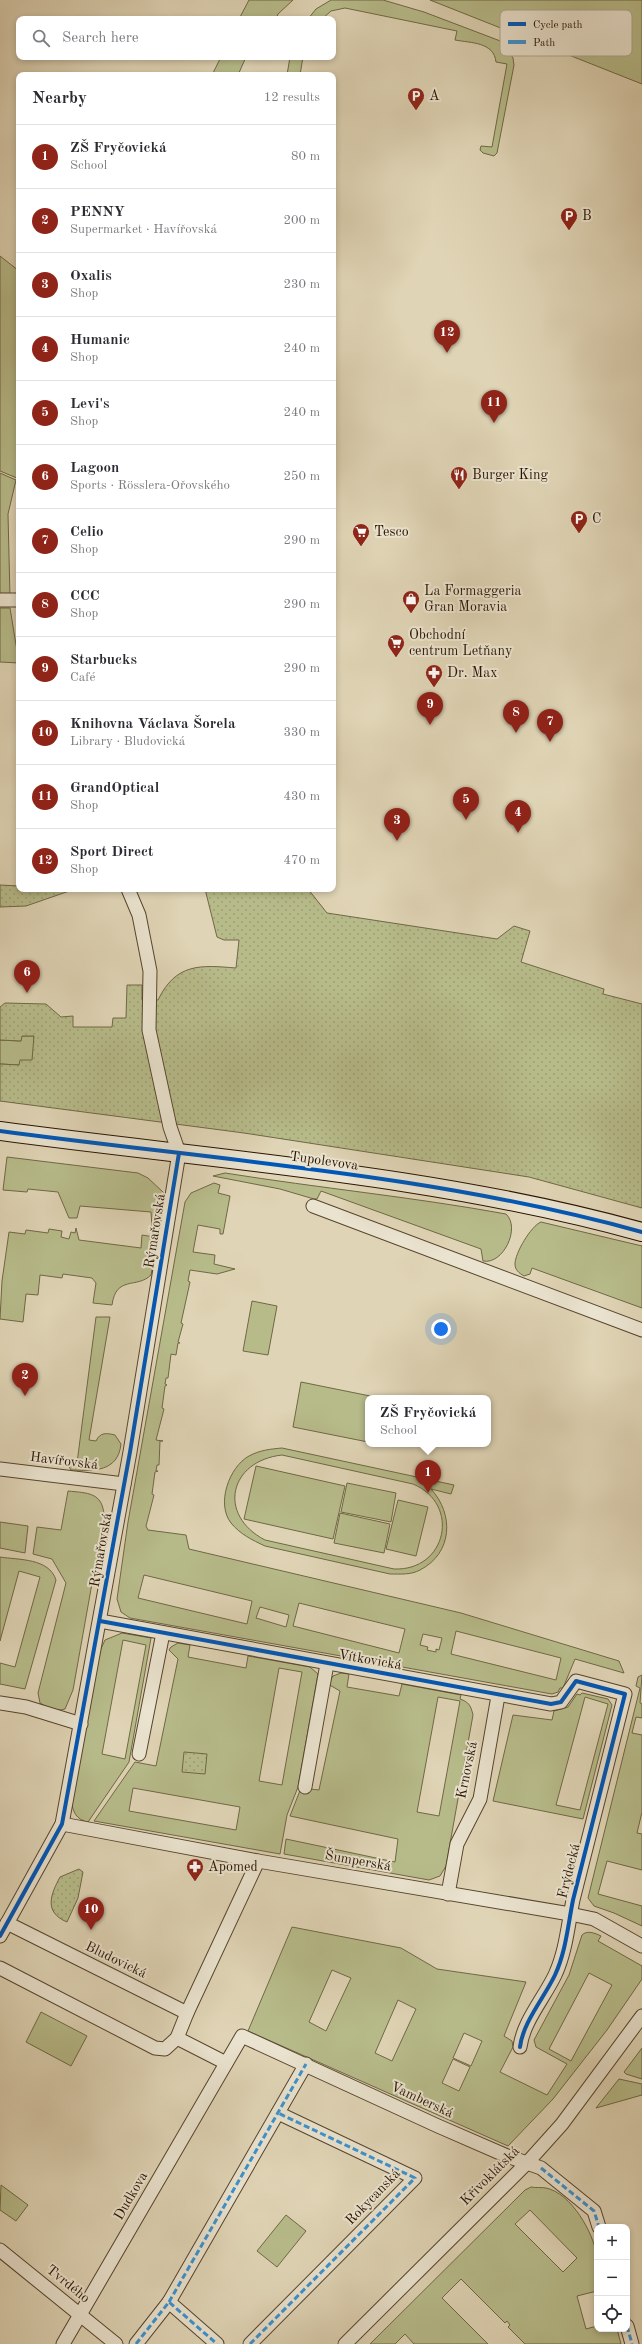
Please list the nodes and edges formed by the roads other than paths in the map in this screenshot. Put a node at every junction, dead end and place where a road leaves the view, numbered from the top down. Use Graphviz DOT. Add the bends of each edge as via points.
graph roads {
  1 [pos="0,600"];
  2 [pos="16,600"];
  3 [pos="129,892"];
  4 [pos="0,1131"];
  5 [pos="179,1153"];
  6 [pos="313,1206"];
  7 [pos="642,1232"];
  8 [pos="642,1330"];
  9 [pos="0,1469"];
  10 [pos="124,1484"];
  11 [pos="100,1621"];
  12 [pos="163,1633"];
  13 [pos="327,1664"];
  14 [pos="625,1694"];
  15 [pos="498,1696"];
  16 [pos="0,1703"];
  17 [pos="81,1724"];
  18 [pos="138,1754"];
  19 [pos="305,1787"];
  20 [pos="62,1824"];
  21 [pos="258,1861"];
  22 [pos="448,1894"];
  23 [pos="570,1914"];
  24 [pos="7,1923"];
  25 [pos="0,1936"];
  26 [pos="642,1946"];
  27 [pos="0,1968"];
  28 [pos="187,2013"];
  29 [pos="642,2016"];
  30 [pos="177,2038"];
  31 [pos="520,2047"];
  32 [pos="226,2063"];
  33 [pos="306,2064"];
  34 [pos="278,2112"];
  35 [pos="527,2163"];
  36 [pos="598,2224"];
  37 [pos="0,2250"];
  38 [pos="169,2302"];
  39 [pos="81,2315"];
  40 [pos="629,2332"];
  41 [pos="63,2344"];
  42 [pos="116,2344"];
  43 [pos="136,2344"];
  44 [pos="217,2344"];
  45 [pos="250,2344"];
  46 [pos="344,2344"];
  47 [pos="632,2344"];
  1 -- 2 [label="street"];
  3 -- 5 [label="street" via="139,915 150,971 148,1030 170,1127"];
  4 -- 5 [label="main road, Tupolevova"];
  5 -- 7 [label="main road, Tupolevova" via="469,1193 532,1204"];
  5 -- 10 [label="street, Rýmařovská"];
  6 -- 8 [label="street"];
  9 -- 10 [label="street, Havířovská"];
  10 -- 11 [label="street, Rýmařovská"];
  11 -- 12 [label="street, Vítkovická"];
  11 -- 17 [label="street, Rýmařovská"];
  12 -- 13 [label="street, Vítkovická"];
  12 -- 18 [label="street"];
  13 -- 15 [label="street, Vítkovická"];
  13 -- 19 [label="street"];
  14 -- 15 [label="street, Vítkovická" via="576,1682 561,1702 551,1704"];
  14 -- 23 [label="street, Frýdecká"];
  15 -- 22 [label="street, Krnovská" via="480,1798 457,1844"];
  16 -- 17 [label="street" via="26,1707"];
  17 -- 20 [label="street, Rýmařovská"];
  20 -- 21 [label="street, Šumperská"];
  20 -- 24 [label="street, Rýmařovská"];
  21 -- 22 [label="street, Šumperská"];
  21 -- 28 [label="street"];
  22 -- 23 [label="street, Šumperská"];
  23 -- 26 [label="street, Šumperská" via="594,1920"];
  23 -- 31 [label="street, Frýdecká" via="569,1932 555,1974 530,2020"];
  24 -- 25 [label="street, Rýmařovská"];
  24 -- 28 [label="street, Bludovická"];
  27 -- 30 [label="street" via="155,2048 165,2049"];
  28 -- 30 [label="street"];
  29 -- 35 [label="street, Křivoklátská" via="562,2124"];
  30 -- 32 [label="street"];
  32 -- 33 [label="street, Vamberská" via="242,2036"];
  32 -- 39 [label="street, Dudkova"];
  33 -- 34 [label="street"];
  33 -- 35 [label="street, Vamberská" via="438,2126"];
  34 -- 38 [label="street"];
  34 -- 45 [label="street, Rokycanská" via="415,2178"];
  35 -- 36 [label="street, Vamberská" via="541,2168 594,2211"];
  35 -- 46 [label="street, Křivoklátská"];
  37 -- 39 [label="street, Tvrdého"];
  38 -- 43 [label="street"];
  38 -- 44 [label="street"];
  39 -- 41 [label="street, Dudkova"];
  39 -- 42 [label="street, Tvrdého"];
  40 -- 47 [label="street"];
}
